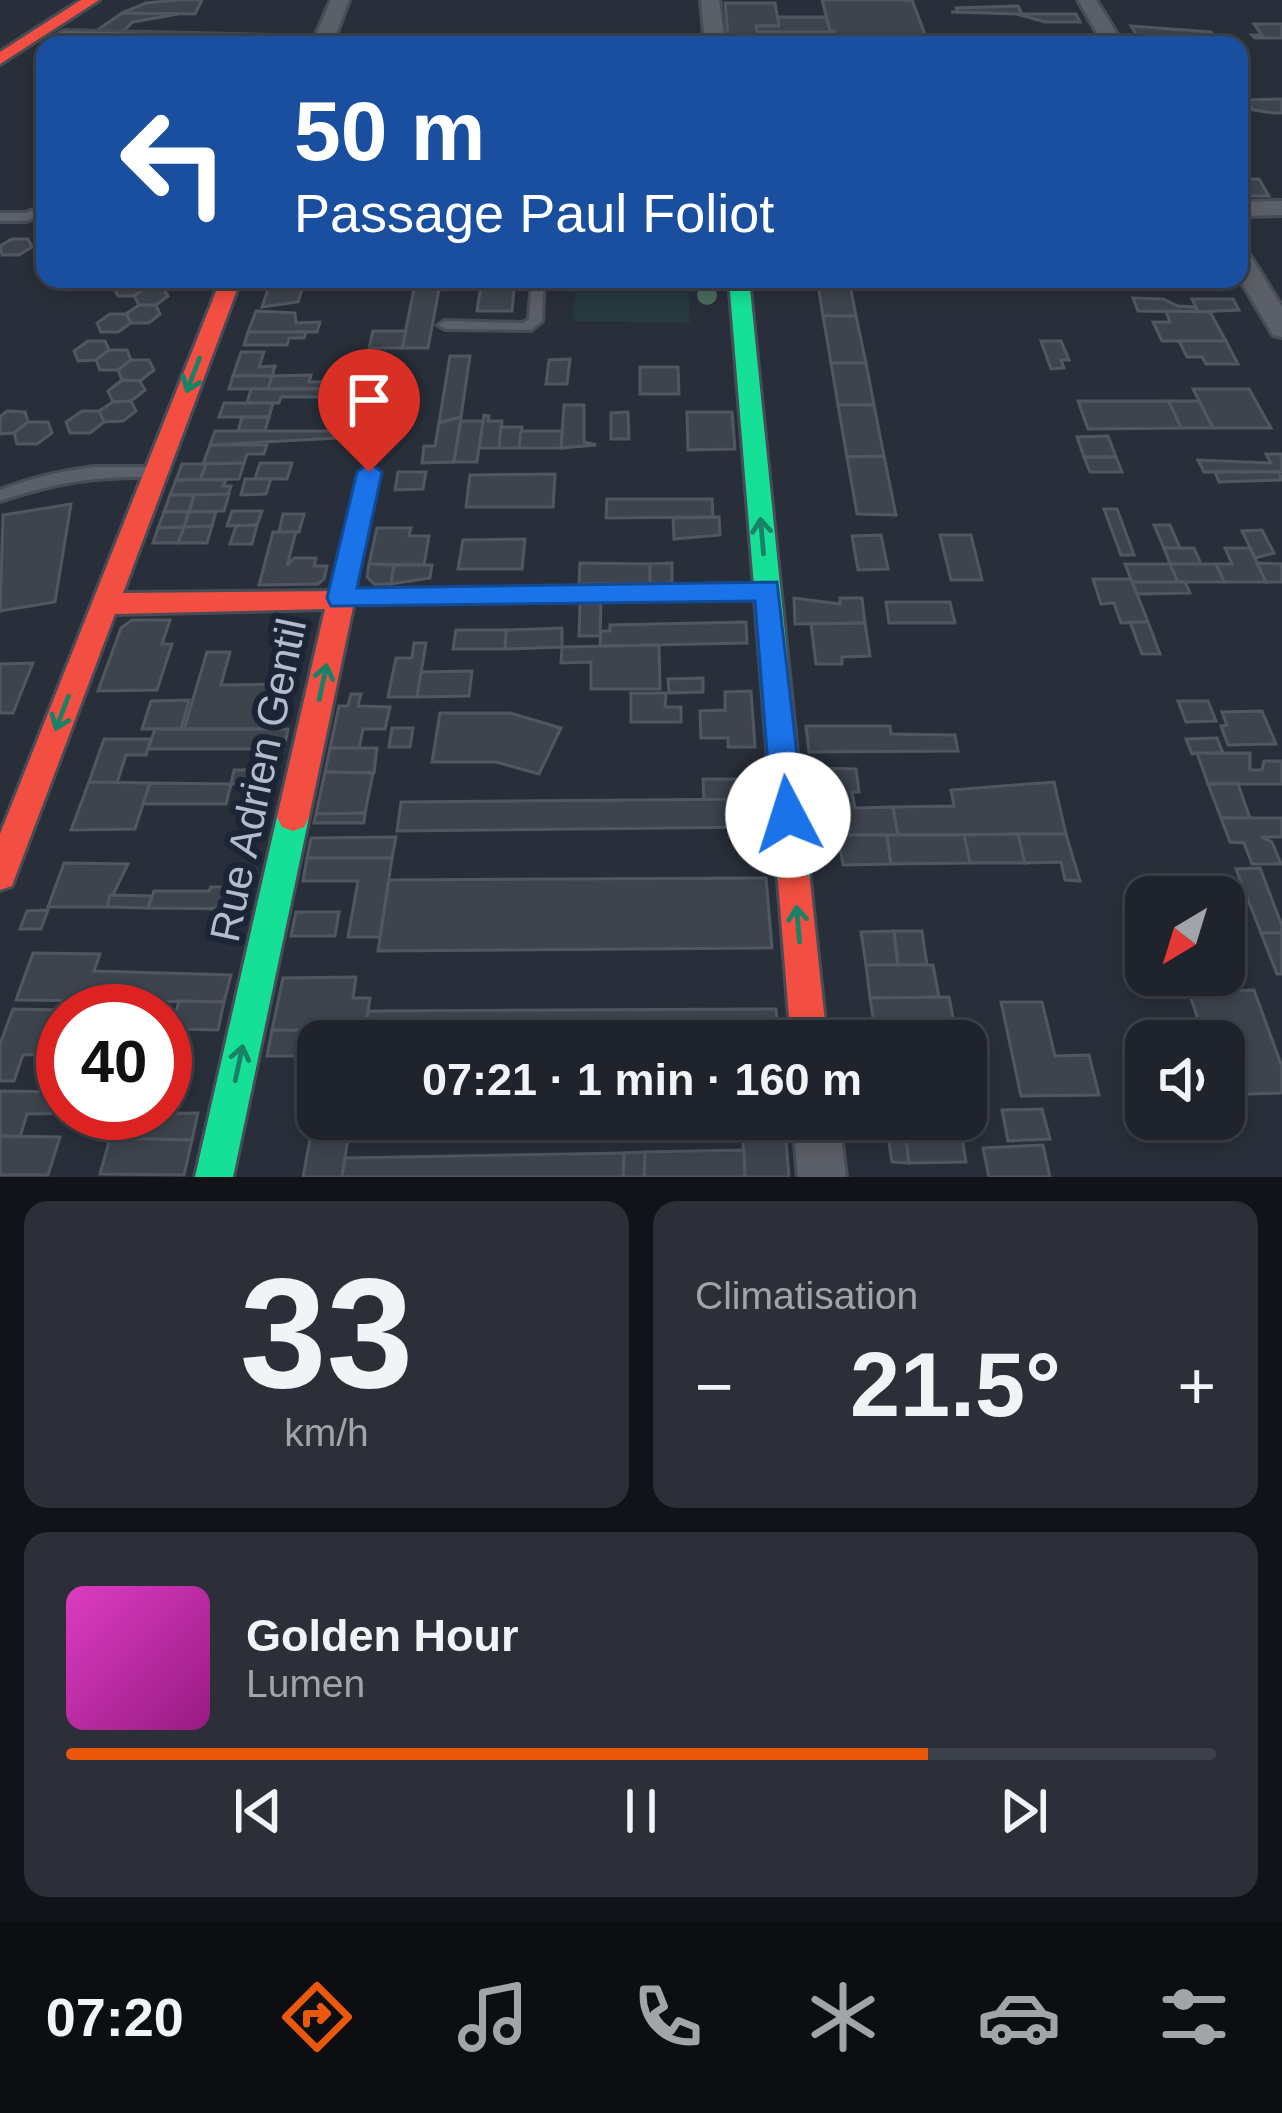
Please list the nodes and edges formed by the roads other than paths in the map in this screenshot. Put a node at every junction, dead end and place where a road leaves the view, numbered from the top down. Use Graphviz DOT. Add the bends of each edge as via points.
graph roads {
  1 [pos="91,0"];
  2 [pos="120,0"];
  3 [pos="340,0"];
  4 [pos="710,0"];
  5 [pos="1087,0"];
  6 [pos="66,36"];
  7 [pos="325,36"];
  8 [pos="714,36"];
  9 [pos="1109,36"];
  10 [pos="36,56"];
  11 [pos="0,59"];
  12 [pos="0,80"];
  13 [pos="1282,208"];
  14 [pos="1248,209"];
  15 [pos="36,213"];
  16 [pos="0,217"];
  17 [pos="1248,271"];
  18 [pos="227,288"];
  19 [pos="537,288"];
  20 [pos="740,288"];
  21 [pos="445,325"];
  22 [pos="1282,329"];
  23 [pos="155,472"];
  24 [pos="369,472"];
  25 [pos="0,496"];
  26 [pos="767,590"];
  27 [pos="341,598"];
  28 [pos="104,604"];
  29 [pos="0,875"];
  30 [pos="807,1020"];
  31 [pos="818,1140"];
  32 [pos="214,1177"];
  33 [pos="822,1177"];
  1 -- 11 [label="street"];
  2 -- 6 [label="street"];
  3 -- 7 [label="street"];
  4 -- 8 [label="street"];
  5 -- 9 [label="street"];
  10 -- 12 [label="street"];
  13 -- 14 [label="street"];
  15 -- 16 [label="lane"];
  17 -- 22 [label="street"];
  18 -- 23 [label="street, one-way"];
  19 -- 21 [label="lane" via="535,321 526,327"];
  26 -- 20 [label="street, one-way"];
  23 -- 25 [label="lane" via="46,476"];
  23 -- 28 [label="street"];
  24 -- 27 [label="lane, Rue Adrien Gentil"];
  26 -- 27 [label="lane"];
  30 -- 26 [label="street, one-way"];
  27 -- 28 [label="street"];
  32 -- 27 [label="street, Rue Adrien Gentil, one-way"];
  28 -- 29 [label="street, one-way"];
  31 -- 33 [label="street"];
}
